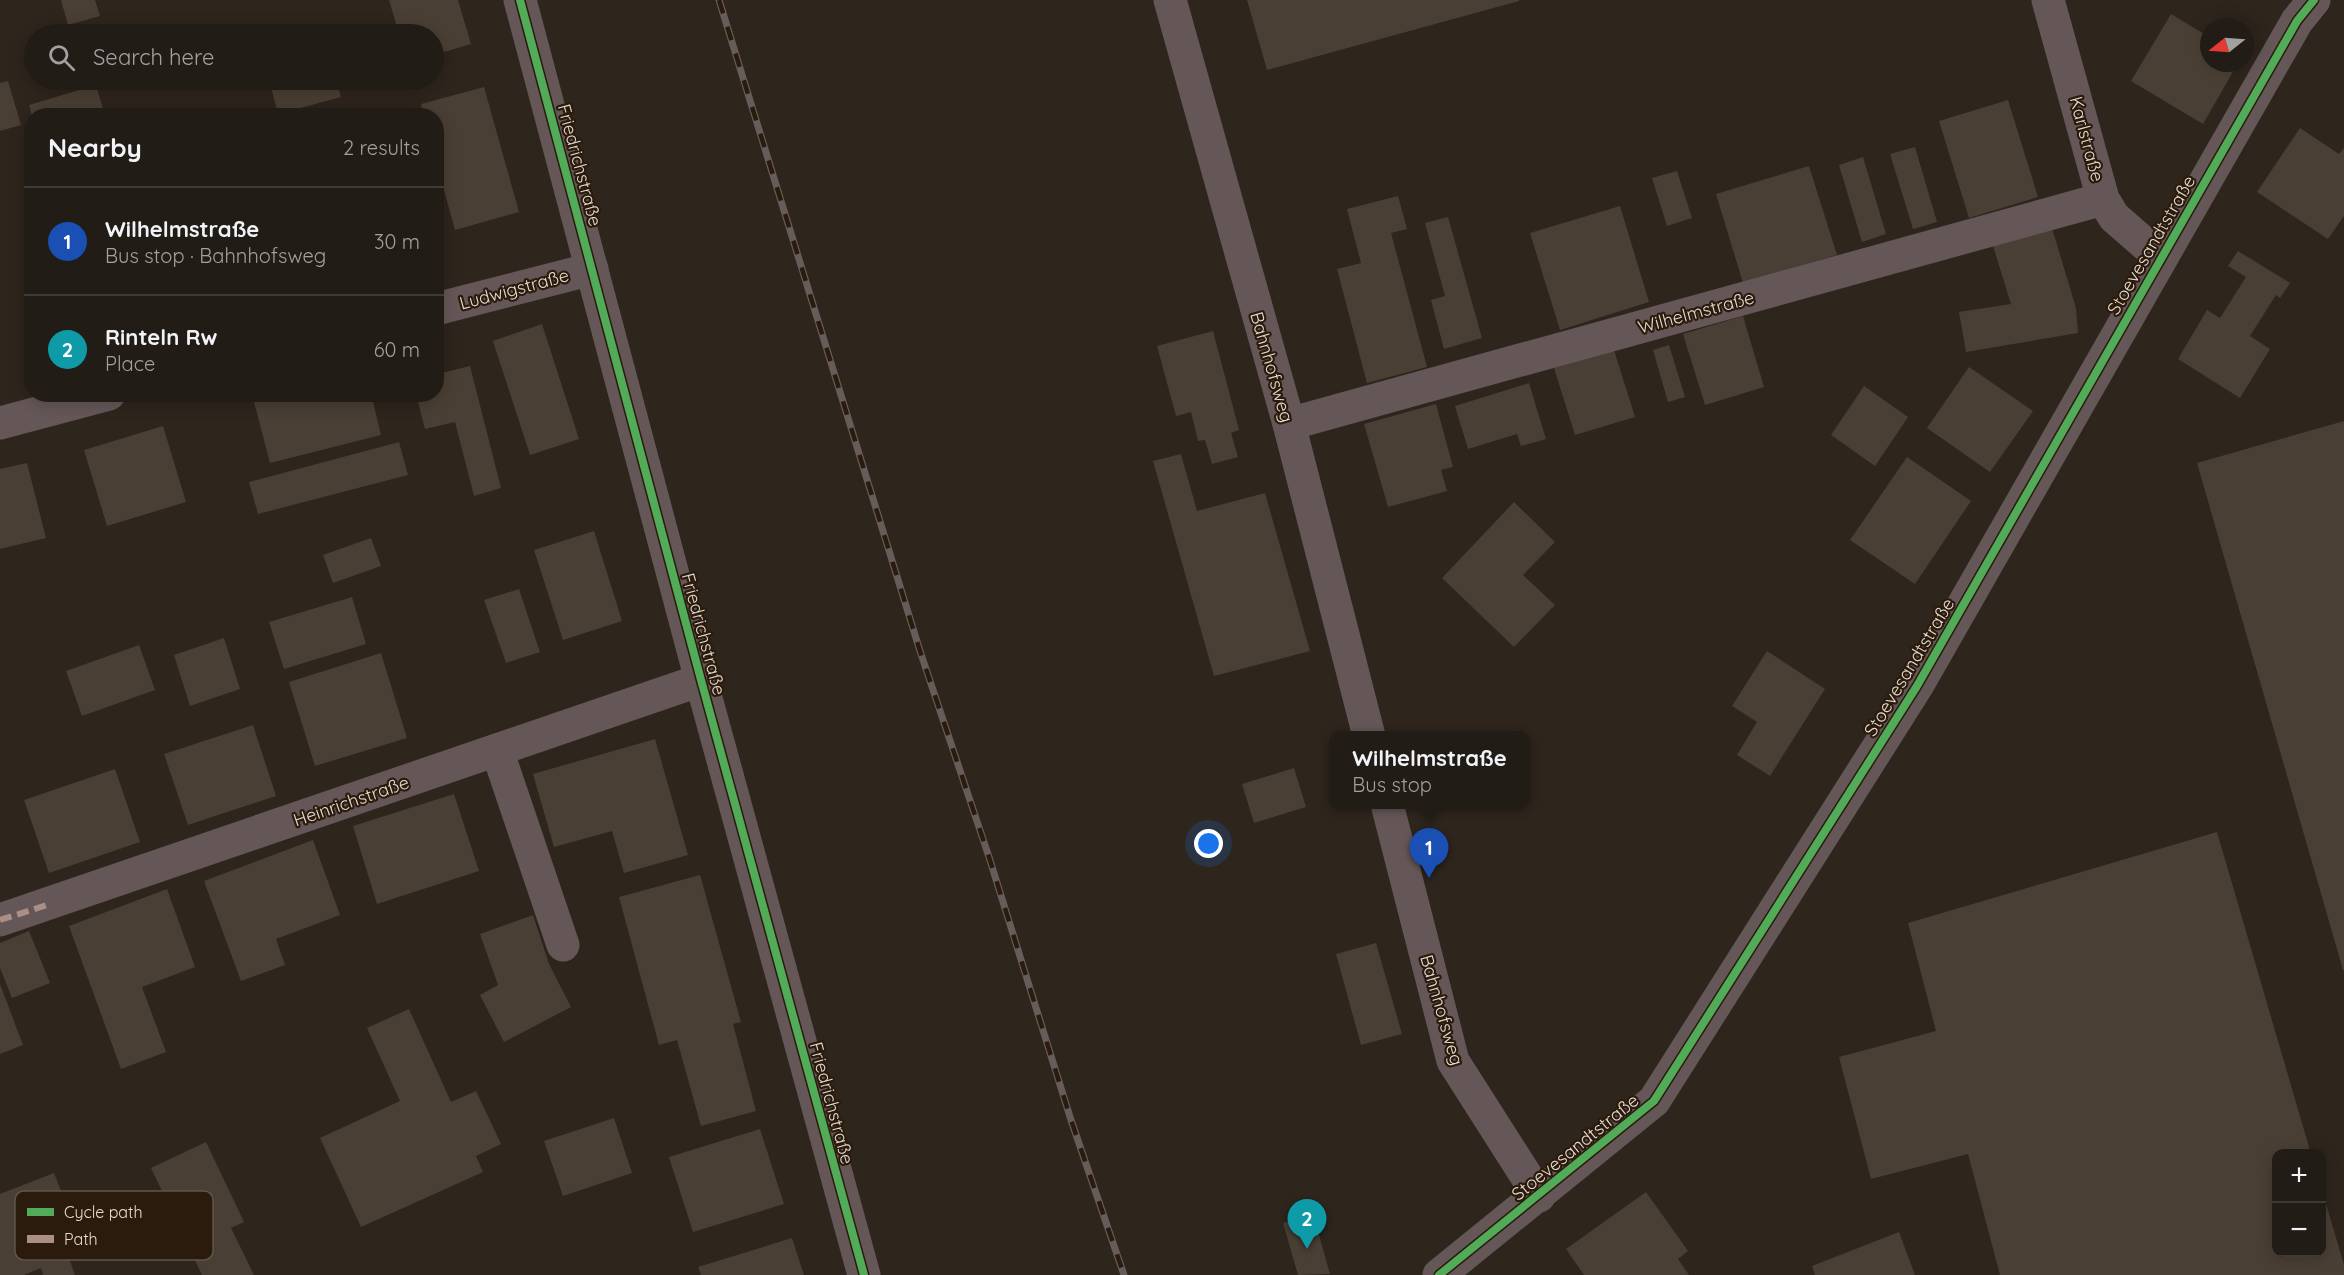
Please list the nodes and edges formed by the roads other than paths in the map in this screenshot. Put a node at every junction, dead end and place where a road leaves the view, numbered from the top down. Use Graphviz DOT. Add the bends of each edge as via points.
graph roads {
  1 [pos="520,0"];
  2 [pos="1170,0"];
  3 [pos="2048,0"];
  4 [pos="2314,0"];
  5 [pos="2103,199"];
  6 [pos="2161,258"];
  7 [pos="592,269"];
  8 [pos="444,307"];
  9 [pos="79,402"];
  10 [pos="0,423"];
  11 [pos="1288,424"];
  12 [pos="701,680"];
  13 [pos="1368,731"];
  14 [pos="497,750"];
  15 [pos="1388,809"];
  16 [pos="0,920"];
  17 [pos="563,945"];
  18 [pos="1539,1196"];
  19 [pos="864,1275"];
  20 [pos="1439,1275"];
  1 -- 7 [label="street, Friedrichstraße"];
  2 -- 11 [label="street, Bahnhofsweg"];
  3 -- 5 [label="street, Karlstraße"];
  4 -- 6 [label="street, Stoevesandtstraße" via="2297,21"];
  5 -- 6 [label="street, Karlstraße" via="2114,217"];
  5 -- 11 [label="street, Wilhelmstraße"];
  6 -- 18 [label="street, Stoevesandtstraße" via="1917,687 1654,1101"];
  7 -- 8 [label="street, Ludwigstraße"];
  7 -- 12 [label="street, Friedrichstraße"];
  9 -- 10 [label="street"];
  11 -- 13 [label="street, Bahnhofsweg"];
  12 -- 14 [label="street, Heinrichstraße"];
  12 -- 19 [label="street, Friedrichstraße"];
  14 -- 16 [label="street, Heinrichstraße"];
  14 -- 17 [label="street"];
  15 -- 18 [label="street, Bahnhofsweg" via="1453,1062"];
  18 -- 20 [label="street, Stoevesandtstraße"];
}
